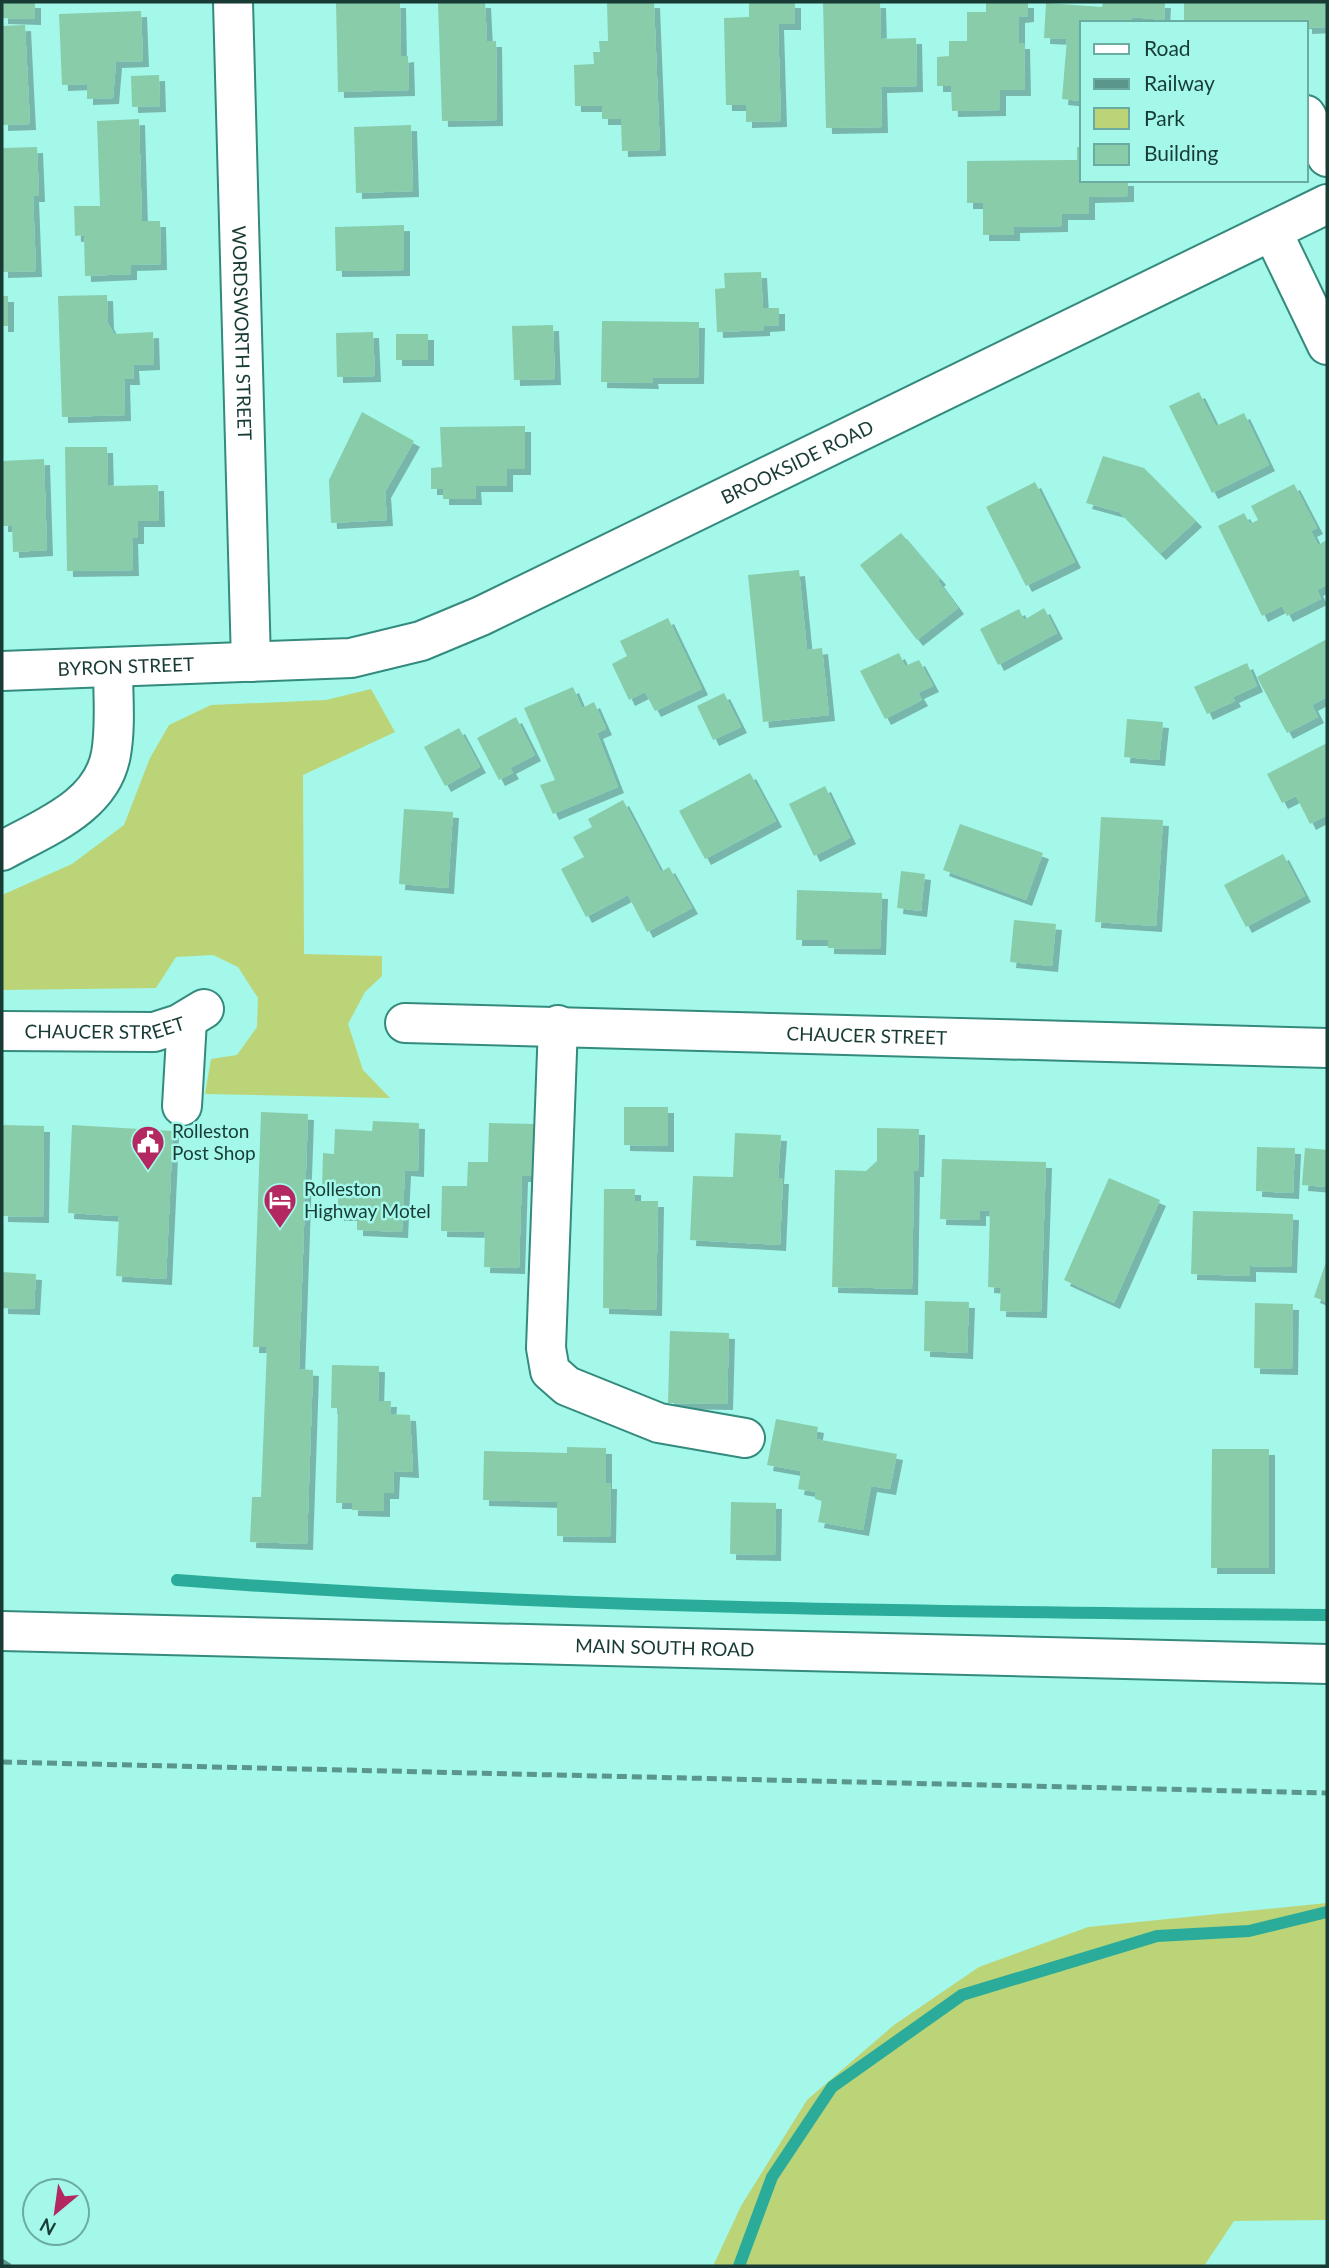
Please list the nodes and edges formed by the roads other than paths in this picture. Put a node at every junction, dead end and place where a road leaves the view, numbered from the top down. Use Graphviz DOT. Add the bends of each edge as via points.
graph roads {
  1 [pos="233,2"];
  2 [pos="1308,119"];
  3 [pos="1327,156"];
  4 [pos="1327,204"];
  5 [pos="1272,232"];
  6 [pos="1327,345"];
  7 [pos="251,662"];
  8 [pos="113,667"];
  9 [pos="2,671"];
  10 [pos="2,851"];
  11 [pos="405,1023"];
  12 [pos="558,1026"];
  13 [pos="2,1031"];
  14 [pos="1327,1048"];
  15 [pos="182,1105"];
  16 [pos="745,1438"];
  17 [pos="2,1631"];
  18 [pos="1327,1664"];
  1 -- 7 [label="main road, WORDSWORTH STREET"];
  2 -- 3 [label="main road"];
  4 -- 5 [label="main road, BROOKSIDE ROAD"];
  5 -- 6 [label="main road"];
  5 -- 7 [label="main road, BROOKSIDE ROAD" via="453,629 396,649 351,658"];
  7 -- 8 [label="main road, BYRON STREET"];
  8 -- 9 [label="main road, BYRON STREET"];
  8 -- 10 [label="main road" via="111,755 100,783 74,811"];
  11 -- 12 [label="main road, CHAUCER STREET"];
  12 -- 14 [label="main road, CHAUCER STREET"];
  12 -- 16 [label="main road" via="546,1348 550,1371 566,1386 659,1423"];
  13 -- 15 [label="main road, CHAUCER STREET" via="154,1032 195,1015"];
  17 -- 18 [label="main road, MAIN SOUTH ROAD"];
}
